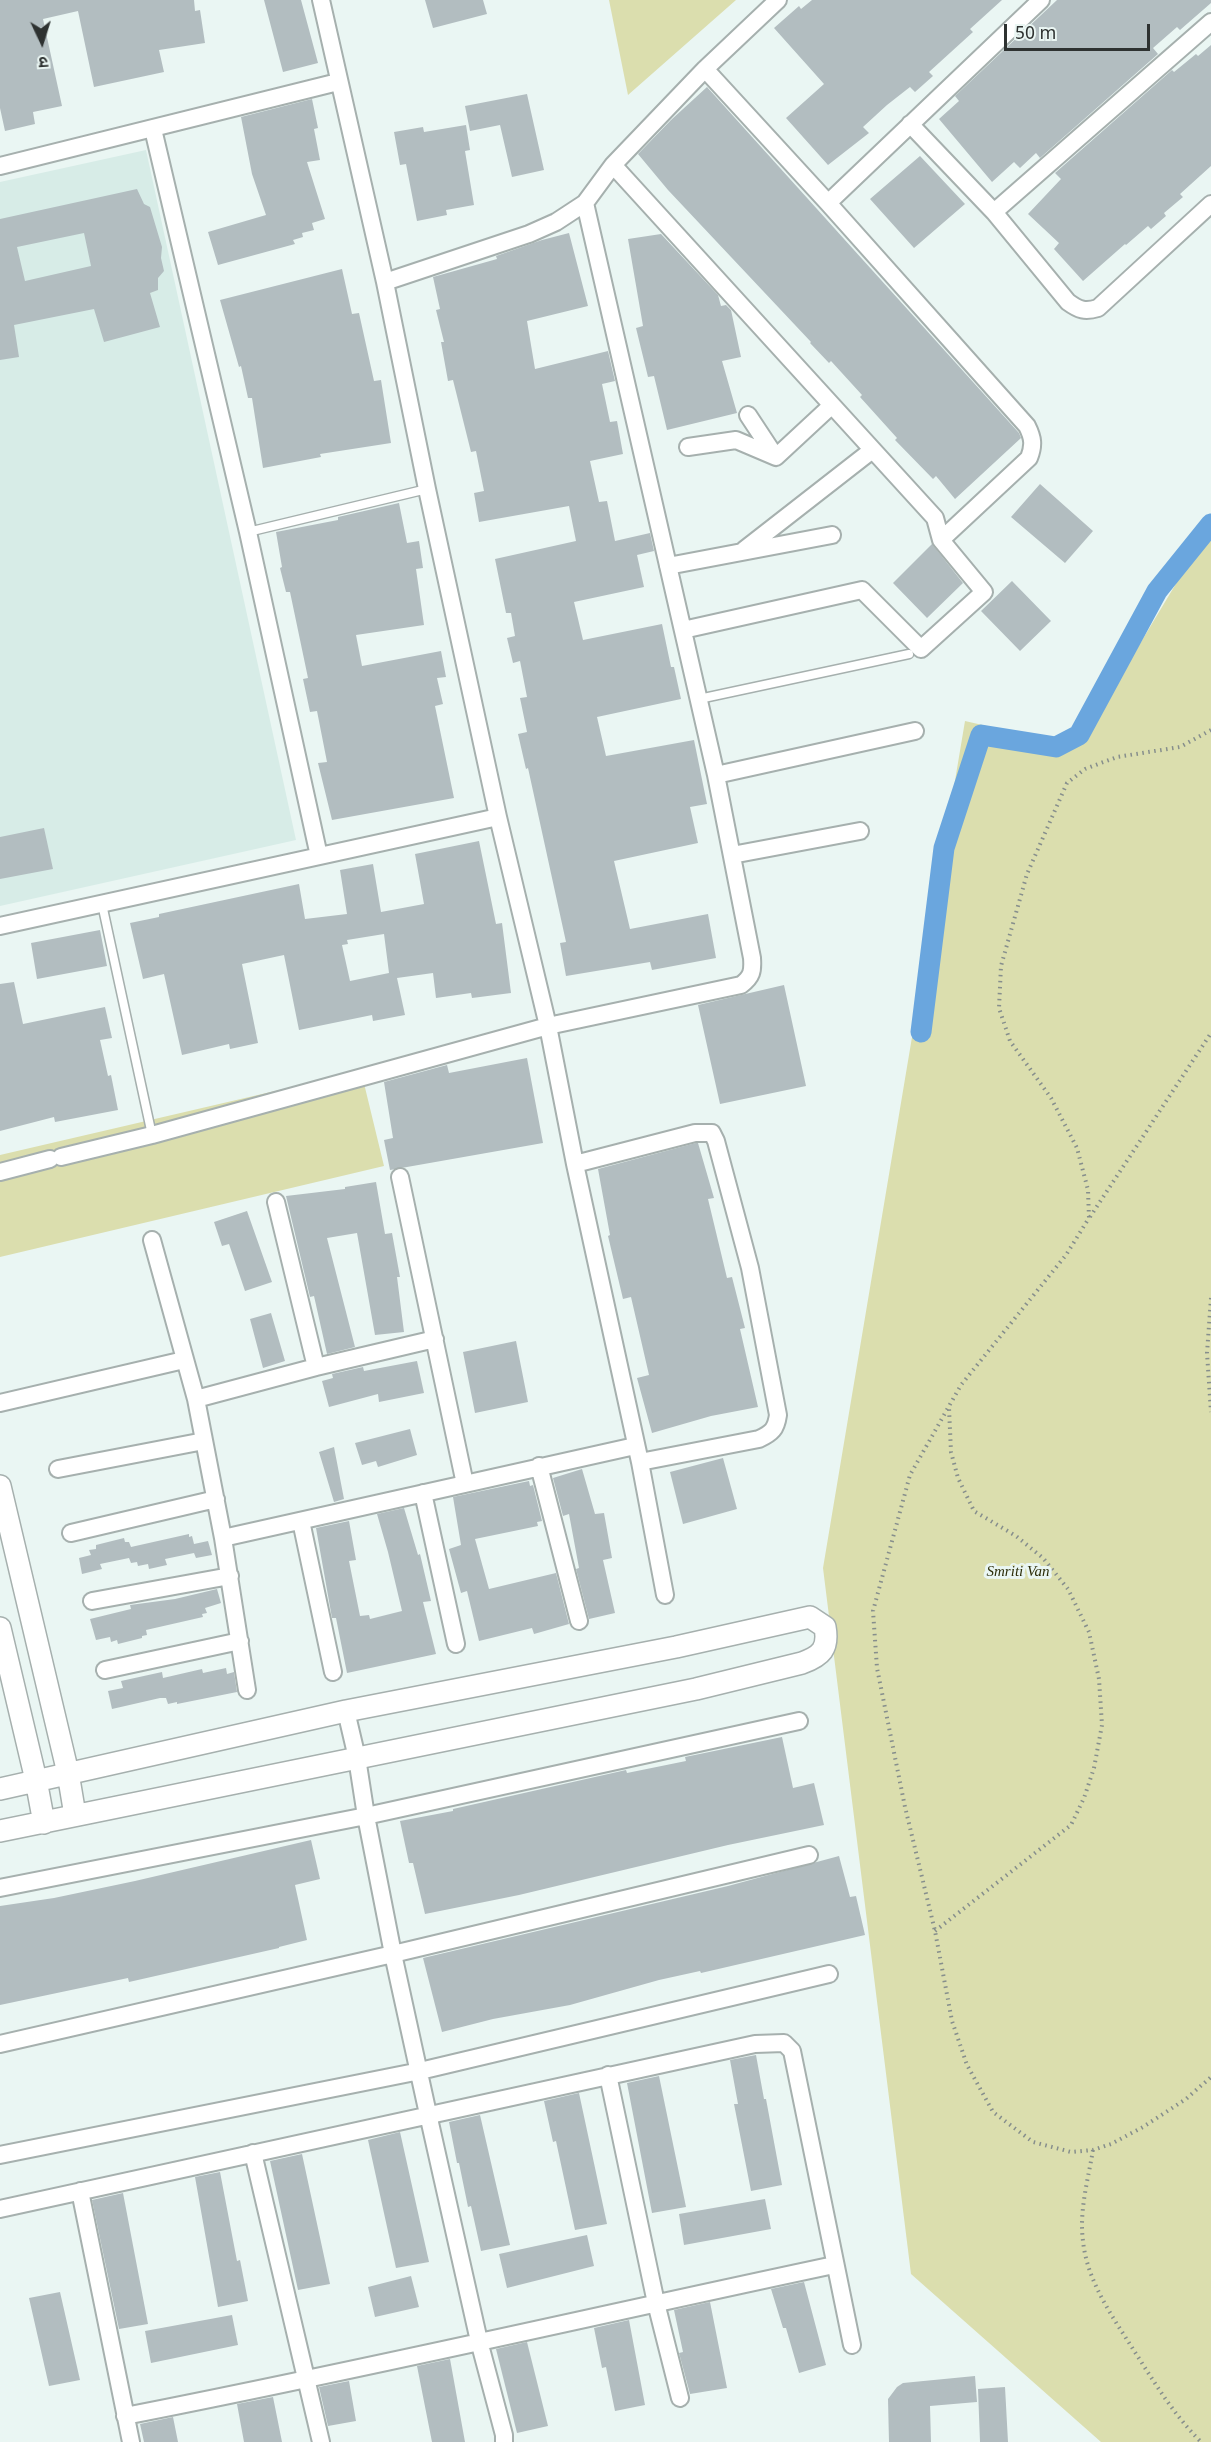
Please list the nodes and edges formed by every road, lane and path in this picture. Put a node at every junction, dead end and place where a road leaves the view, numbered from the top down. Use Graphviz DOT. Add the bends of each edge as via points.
graph roads {
  1 [pos="321,0"];
  2 [pos="778,0"];
  3 [pos="1041,0"];
  4 [pos="1211,22"];
  5 [pos="705,69"];
  6 [pos="338,82"];
  7 [pos="910,124"];
  8 [pos="153,129"];
  9 [pos="613,165"];
  10 [pos="0,166"];
  11 [pos="828,202"];
  12 [pos="585,203"];
  13 [pos="1211,204"];
  14 [pos="994,212"];
  15 [pos="385,282"];
  16 [pos="831,406"];
  17 [pos="748,415"];
  18 [pos="688,447"];
  19 [pos="871,450"];
  20 [pos="776,457"];
  21 [pos="427,489"];
  22 [pos="248,532"];
  23 [pos="832,535"];
  24 [pos="941,540"];
  25 [pos="741,552"];
  26 [pos="668,566"];
  27 [pos="683,630"];
  28 [pos="909,654"];
  29 [pos="699,699"];
  30 [pos="1211,730"];
  31 [pos="915,731"];
  32 [pos="716,776"];
  33 [pos="498,817"];
  34 [pos="860,831"];
  35 [pos="732,855"];
  36 [pos="319,856"];
  37 [pos="102,904"];
  38 [pos="0,926"];
  39 [pos="548,1026"];
  40 [pos="1211,1033"];
  41 [pos="152,1136"];
  42 [pos="575,1164"];
  43 [pos="0,1172"];
  44 [pos="400,1177"];
  45 [pos="276,1202"];
  46 [pos="1089,1218"];
  47 [pos="152,1240"];
  48 [pos="1211,1298"];
  49 [pos="435,1339"];
  50 [pos="184,1360"];
  51 [pos="316,1367"];
  52 [pos="196,1400"];
  53 [pos="0,1403"];
  54 [pos="949,1406"];
  55 [pos="1211,1412"];
  56 [pos="204,1441"];
  57 [pos="635,1446"];
  58 [pos="640,1462"];
  59 [pos="539,1466"];
  60 [pos="58,1469"];
  61 [pos="465,1484"];
  62 [pos="0,1486"];
  63 [pos="423,1493"];
  64 [pos="216,1499"];
  65 [pos="301,1521"];
  66 [pos="71,1533"];
  67 [pos="223,1538"];
  68 [pos="230,1576"];
  69 [pos="665,1595"];
  70 [pos="92,1601"];
  71 [pos="579,1621"];
  72 [pos="0,1628"];
  73 [pos="240,1641"];
  74 [pos="456,1644"];
  75 [pos="105,1670"];
  76 [pos="333,1672"];
  77 [pos="248,1690"];
  78 [pos="346,1711"];
  79 [pos="799,1721"];
  80 [pos="357,1758"];
  81 [pos="68,1773"];
  82 [pos="36,1780"];
  83 [pos="0,1789"];
  84 [pos="75,1815"];
  85 [pos="366,1816"];
  86 [pos="44,1823"];
  87 [pos="0,1831"];
  88 [pos="809,1855"];
  89 [pos="0,1888"];
  90 [pos="935,1931"];
  91 [pos="393,1954"];
  92 [pos="829,1974"];
  93 [pos="0,2043"];
  94 [pos="420,2071"];
  95 [pos="608,2075"];
  96 [pos="1211,2077"];
  97 [pos="428,2114"];
  98 [pos="1093,2150"];
  99 [pos="253,2153"];
  100 [pos="0,2155"];
  101 [pos="80,2191"];
  102 [pos="0,2209"];
  103 [pos="834,2265"];
  104 [pos="656,2303"];
  105 [pos="479,2341"];
  106 [pos="852,2346"];
  107 [pos="305,2381"];
  108 [pos="680,2398"];
  109 [pos="125,2416"];
  110 [pos="131,2442"];
  111 [pos="321,2442"];
  112 [pos="504,2442"];
  113 [pos="1201,2442"];
  1 -- 6 [label="street"];
  2 -- 5 [label="street"];
  3 -- 7 [label="street"];
  4 -- 14 [label="street"];
  5 -- 9 [label="street"];
  5 -- 11 [label="street"];
  6 -- 8 [label="street"];
  6 -- 15 [label="street"];
  7 -- 11 [label="street"];
  7 -- 14 [label="street"];
  8 -- 10 [label="street"];
  8 -- 22 [label="street"];
  9 -- 12 [label="street"];
  9 -- 16 [label="street"];
  11 -- 24 [label="street" via="1027,426 1032,438 1029,458"];
  12 -- 15 [label="street" via="529,234"];
  12 -- 26 [label="street"];
  13 -- 14 [label="street" via="1098,308 1087,312 1068,302"];
  15 -- 21 [label="street"];
  16 -- 19 [label="street"];
  16 -- 20 [label="street"];
  17 -- 20 [label="street"];
  18 -- 20 [label="street" via="736,440"];
  19 -- 24 [label="street" via="935,518"];
  19 -- 25 [label="street"];
  21 -- 22 [label="lane"];
  21 -- 33 [label="street"];
  22 -- 36 [label="street"];
  23 -- 25 [label="street"];
  24 -- 27 [label="street" via="984,592 921,649 862,590"];
  25 -- 26 [label="street"];
  26 -- 27 [label="street"];
  27 -- 29 [label="street"];
  28 -- 29 [label="lane"];
  29 -- 32 [label="street"];
  30 -- 46 [label="path" via="1180,747 1117,757 1084,769 1067,783 1027,874 1001,966 999,1008 1010,1041 1051,1098 1077,1148 1088,1190"];
  31 -- 32 [label="street"];
  32 -- 35 [label="street"];
  33 -- 36 [label="street"];
  33 -- 39 [label="street"];
  34 -- 35 [label="street"];
  35 -- 39 [label="street" via="752,958 749,979 741,984"];
  36 -- 37 [label="street"];
  37 -- 38 [label="street"];
  37 -- 41 [label="lane"];
  39 -- 41 [label="street"];
  39 -- 42 [label="street"];
  40 -- 46 [label="path"];
  41 -- 43 [label="street"];
  42 -- 57 [label="street"];
  42 -- 58 [label="street" via="695,1132 712,1133 750,1268 777,1426 759,1439"];
  44 -- 49 [label="street"];
  45 -- 51 [label="street"];
  46 -- 54 [label="path" via="1066,1255 961,1385"];
  47 -- 50 [label="street"];
  48 -- 55 [label="path" via="1207,1353"];
  49 -- 51 [label="street"];
  49 -- 61 [label="street"];
  50 -- 52 [label="street"];
  50 -- 53 [label="street"];
  51 -- 52 [label="street"];
  52 -- 56 [label="street"];
  54 -- 90 [label="path" via="910,1475 873,1611 877,1668"];
  54 -- 90 [label="path" via="951,1452 958,1478 974,1510 1043,1558 1068,1589 1089,1632 1099,1679 1102,1725 1094,1768 1071,1825"];
  56 -- 60 [label="street"];
  56 -- 64 [label="street"];
  57 -- 58 [label="street"];
  57 -- 59 [label="street"];
  58 -- 69 [label="street"];
  59 -- 61 [label="street"];
  59 -- 71 [label="street"];
  61 -- 63 [label="street"];
  62 -- 81 [label="street"];
  63 -- 65 [label="street"];
  63 -- 74 [label="street"];
  64 -- 66 [label="street"];
  64 -- 67 [label="street"];
  65 -- 67 [label="street"];
  65 -- 76 [label="street"];
  67 -- 68 [label="street"];
  68 -- 70 [label="street"];
  68 -- 73 [label="street"];
  72 -- 82 [label="street"];
  73 -- 75 [label="street"];
  73 -- 77 [label="street"];
  78 -- 80 [label="street"];
  78 -- 80 [label="street" via="810,1617 825,1627 824,1651 802,1663 696,1689"];
  78 -- 81 [label="street"];
  79 -- 85 [label="street"];
  80 -- 84 [label="street"];
  80 -- 85 [label="street"];
  81 -- 82 [label="street"];
  81 -- 84 [label="street"];
  82 -- 83 [label="street"];
  82 -- 86 [label="street"];
  84 -- 86 [label="street"];
  85 -- 89 [label="street"];
  85 -- 91 [label="street"];
  86 -- 87 [label="street"];
  88 -- 91 [label="street"];
  90 -- 98 [label="path" via="952,2022 967,2065 993,2112 1033,2142 1071,2152"];
  91 -- 93 [label="street"];
  91 -- 94 [label="street"];
  92 -- 94 [label="street"];
  94 -- 97 [label="street"];
  94 -- 100 [label="street"];
  95 -- 97 [label="street"];
  95 -- 103 [label="street" via="755,2044 784,2043 792,2051"];
  95 -- 104 [label="street"];
  96 -- 98 [label="path" via="1143,2127"];
  97 -- 99 [label="street"];
  97 -- 105 [label="street"];
  98 -- 113 [label="path" via="1083,2207 1083,2242 1092,2276 1106,2306 1159,2391"];
  99 -- 101 [label="street"];
  99 -- 107 [label="street"];
  101 -- 102 [label="street"];
  101 -- 109 [label="street"];
  103 -- 104 [label="street"];
  103 -- 106 [label="street"];
  104 -- 105 [label="street"];
  104 -- 108 [label="street"];
  105 -- 107 [label="street"];
  105 -- 112 [label="street"];
  107 -- 109 [label="street"];
  107 -- 111 [label="street"];
  109 -- 110 [label="street"];
}
